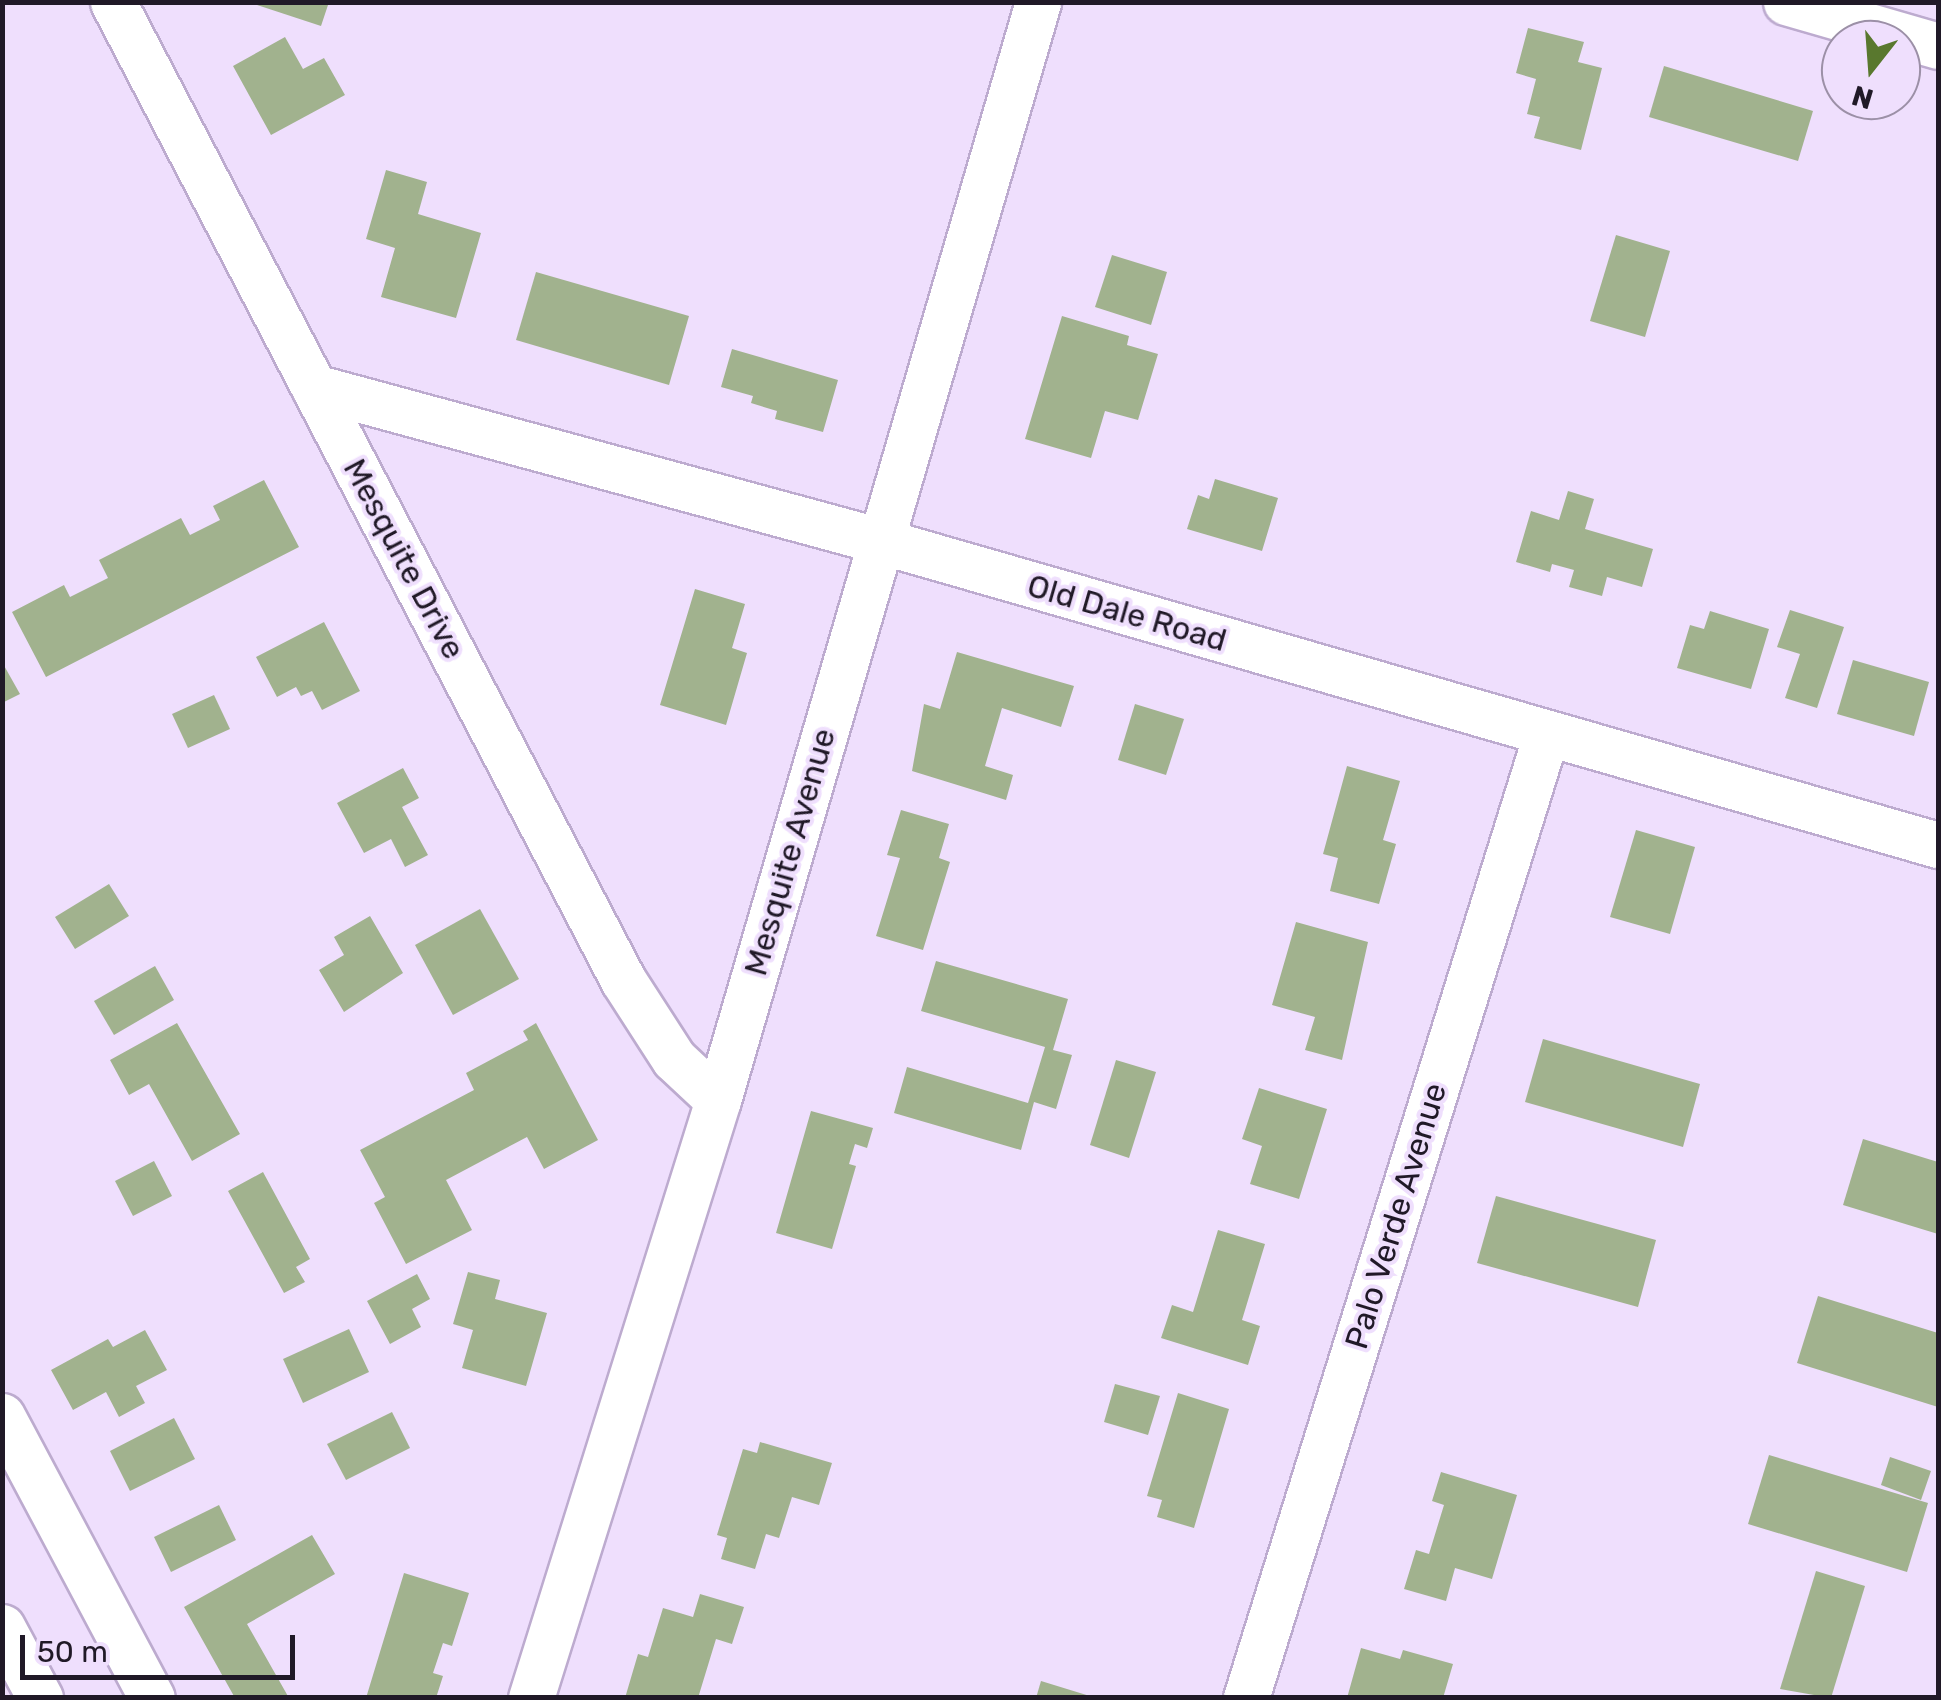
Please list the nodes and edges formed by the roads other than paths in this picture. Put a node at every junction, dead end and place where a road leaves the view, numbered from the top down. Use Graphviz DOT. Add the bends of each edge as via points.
graph roads {
  1 [pos="113,2"];
  2 [pos="1038,2"];
  3 [pos="1786,2"];
  4 [pos="1938,46"];
  5 [pos="314,387"];
  6 [pos="880,541"];
  7 [pos="1546,735"];
  8 [pos="1938,845"];
  9 [pos="718,1100"];
  10 [pos="2,1416"];
  11 [pos="2,1627"];
  12 [pos="40,1698"];
  13 [pos="152,1698"];
  14 [pos="531,1698"];
  15 [pos="1246,1698"];
  1 -- 5 [label="street, Mesquite Drive"];
  2 -- 6 [label="street, Mesquite Avenue"];
  3 -- 4 [label="street"];
  5 -- 6 [label="street, Old Dale Road"];
  5 -- 9 [label="street, Mesquite Drive" via="623,980 674,1058"];
  6 -- 7 [label="street, Old Dale Road"];
  6 -- 9 [label="street, Mesquite Avenue"];
  7 -- 8 [label="street, Old Dale Road"];
  7 -- 15 [label="street, Palo Verde Avenue"];
  9 -- 14 [label="street, Mesquite Avenue"];
  10 -- 13 [label="street"];
  11 -- 12 [label="street"];
}
